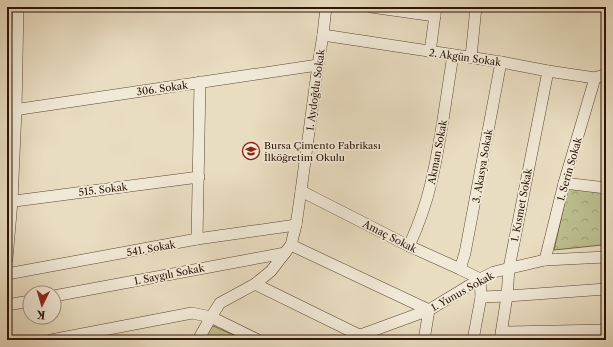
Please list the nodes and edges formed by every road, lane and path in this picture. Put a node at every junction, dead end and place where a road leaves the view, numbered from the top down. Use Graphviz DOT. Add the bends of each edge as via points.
graph roads {
  1 [pos="18,7"];
  2 [pos="326,7"];
  3 [pos="371,7"];
  4 [pos="476,7"];
  5 [pos="435,12"];
  6 [pos="323,36"];
  7 [pos="430,52"];
  8 [pos="453,55"];
  9 [pos="471,57"];
  10 [pos="501,62"];
  11 [pos="318,65"];
  12 [pos="548,71"];
  13 [pos="603,75"];
  14 [pos="200,82"];
  15 [pos="12,111"];
  16 [pos="199,177"];
  17 [pos="564,183"];
  18 [pos="606,188"];
  19 [pos="302,191"];
  20 [pos="10,201"];
  21 [pos="296,225"];
  22 [pos="197,239"];
  23 [pos="410,246"];
  24 [pos="288,249"];
  25 [pos="606,257"];
  26 [pos="7,259"];
  27 [pos="545,260"];
  28 [pos="509,268"];
  29 [pos="460,269"];
  30 [pos="7,274"];
  31 [pos="480,279"];
  32 [pos="255,284"];
  33 [pos="606,289"];
  34 [pos="62,294"];
  35 [pos="506,296"];
  36 [pos="481,297"];
  37 [pos="22,302"];
  38 [pos="7,305"];
  39 [pos="429,310"];
  40 [pos="211,317"];
  41 [pos="378,328"];
  42 [pos="606,330"];
  43 [pos="360,335"];
  44 [pos="501,336"];
  45 [pos="51,340"];
  46 [pos="198,340"];
  47 [pos="258,340"];
  48 [pos="348,340"];
  49 [pos="376,340"];
  50 [pos="424,340"];
  51 [pos="473,340"];
  1 -- 15 [label="street"];
  2 -- 6 [label="street, 1. Aydoğdu Sokak"];
  3 -- 5 [label="street"];
  4 -- 9 [label="street"];
  5 -- 7 [label="street"];
  6 -- 7 [label="street, 2. Akgün Sokak"];
  6 -- 11 [label="street, 1. Aydoğdu Sokak"];
  7 -- 8 [label="street, 2. Akgün Sokak"];
  8 -- 9 [label="street, 2. Akgün Sokak"];
  8 -- 23 [label="street, Akman Sokak" via="431,183"];
  9 -- 10 [label="street, 2. Akgün Sokak"];
  10 -- 12 [label="street, 2. Akgün Sokak"];
  10 -- 29 [label="street, 3. Akasya Sokak"];
  11 -- 14 [label="street, 306. Sokak"];
  11 -- 19 [label="street, 1. Aydoğdu Sokak"];
  12 -- 13 [label="street, 2. Akgün Sokak"];
  12 -- 28 [label="street, 1. Kısmet Sokak"];
  13 -- 17 [label="street, 1. Serin Sokak"];
  14 -- 15 [label="street, 306. Sokak"];
  14 -- 16 [label="street"];
  15 -- 20 [label="street"];
  16 -- 20 [label="street, 515. Sokak"];
  16 -- 22 [label="street"];
  17 -- 18 [label="street"];
  17 -- 27 [label="street, 1. Serin Sokak"];
  19 -- 21 [label="street, 1. Aydoğdu Sokak"];
  19 -- 23 [label="street, Amaç Sokak"];
  20 -- 26 [label="street"];
  21 -- 22 [label="street, 541. Sokak"];
  21 -- 24 [label="street, 1. Aydoğdu Sokak"];
  22 -- 30 [label="street, 541. Sokak"];
  23 -- 29 [label="street, Amaç Sokak"];
  24 -- 32 [label="street" via="271,271"];
  24 -- 34 [label="street, 1. Saygılı Sokak"];
  24 -- 39 [label="street"];
  25 -- 27 [label="street, 1. Yunus Sokak"];
  27 -- 28 [label="street, 1. Yunus Sokak"];
  28 -- 31 [label="street, 1. Yunus Sokak"];
  28 -- 35 [label="street, 1. Kısmet Sokak"];
  29 -- 31 [label="street, Amaç Sokak"];
  31 -- 36 [label="street"];
  31 -- 39 [label="street, 1. Yunus Sokak"];
  32 -- 40 [label="street" via="220,303"];
  32 -- 43 [label="street"];
  33 -- 35 [label="street"];
  35 -- 36 [label="street"];
  35 -- 44 [label="street, 1. Kısmet Sokak"];
  36 -- 51 [label="street"];
  37 -- 38 [label="street"];
  39 -- 41 [label="street, 1. Yunus Sokak"];
  39 -- 50 [label="street"];
  40 -- 45 [label="street" via="192,313"];
  40 -- 46 [label="street"];
  40 -- 47 [label="street"];
  41 -- 43 [label="street, 1. Yunus Sokak"];
  41 -- 49 [label="street"];
  42 -- 44 [label="street"];
  43 -- 48 [label="street, 1. Yunus Sokak"];
}
